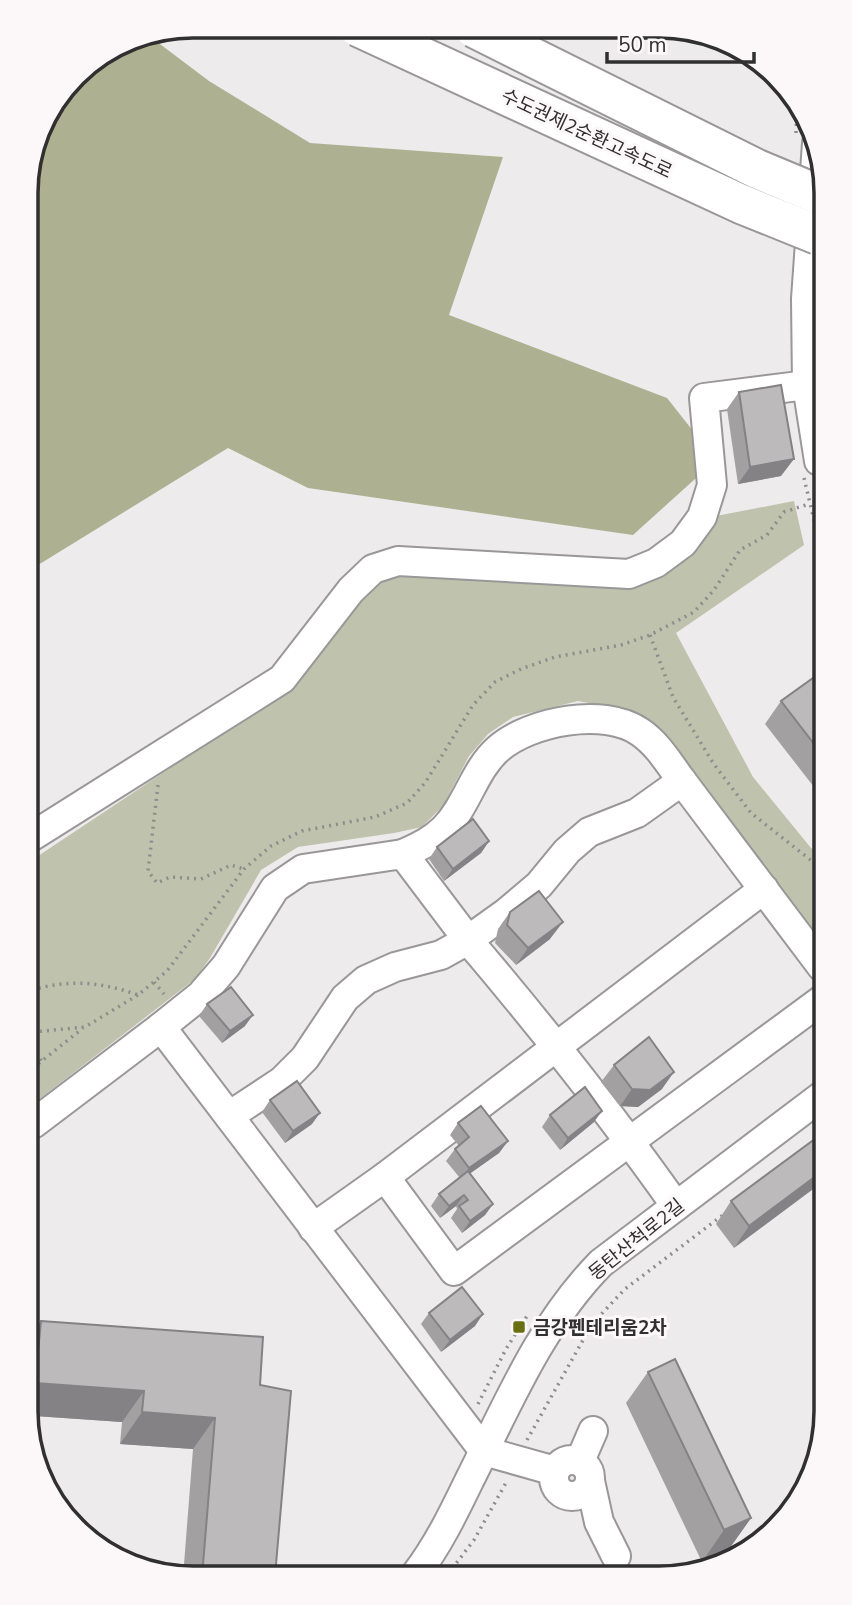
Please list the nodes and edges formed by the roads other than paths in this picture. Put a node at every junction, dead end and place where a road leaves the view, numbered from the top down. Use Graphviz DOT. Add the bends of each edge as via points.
graph roads {
  1 [pos="382,38"];
  2 [pos="494,38"];
  3 [pos="814,190"];
  4 [pos="814,193"];
  5 [pos="814,233"];
  6 [pos="807,385"];
  7 [pos="814,428"];
  8 [pos="682,782"];
  9 [pos="38,833"];
  10 [pos="403,854"];
  11 [pos="764,889"];
  12 [pos="468,940"];
  13 [pos="813,955"];
  14 [pos="813,1006"];
  15 [pos="161,1027"];
  16 [pos="557,1045"];
  17 [pos="813,1102"];
  18 [pos="229,1116"];
  19 [pos="38,1120"];
  20 [pos="632,1142"];
  21 [pos="385,1177"];
  22 [pos="676,1206"];
  23 [pos="313,1228"];
  24 [pos="593,1431"];
  25 [pos="484,1451"];
  26 [pos="575,1477"];
  27 [pos="616,1556"];
  28 [pos="422,1566"];
  1 -- 5 [label="highway, 수도권제2순환고속도로, bridge"];
  2 -- 4 [label="highway, bridge"];
  3 -- 6 [label="street" via="806,299"];
  6 -- 7 [label="street"];
  6 -- 9 [label="street" via="704,398 712,485 702,517 683,543 656,564 629,574 398,561 373,569 282,679"];
  8 -- 10 [label="street" via="640,732 610,720 571,720 523,731 497,750 445,828"];
  8 -- 11 [label="street"];
  8 -- 12 [label="street" via="638,813 589,832 566,850 539,885"];
  10 -- 12 [label="street"];
  10 -- 15 [label="street" via="303,869 275,888 226,966 201,995"];
  11 -- 13 [label="street"];
  11 -- 16 [label="street"];
  12 -- 16 [label="street"];
  12 -- 18 [label="street" via="441,955 395,967 366,981 345,998 305,1058 282,1081"];
  14 -- 20 [label="street"];
  15 -- 18 [label="street"];
  15 -- 19 [label="street"];
  16 -- 20 [label="street"];
  16 -- 21 [label="street"];
  17 -- 22 [label="street, 동탄산척로2길"];
  18 -- 23 [label="street"];
  20 -- 21 [label="street" via="454,1271"];
  20 -- 22 [label="street"];
  21 -- 23 [label="street"];
  22 -- 25 [label="street, 동탄산척로2길" via="581,1283 543,1336"];
  23 -- 25 [label="street"];
  24 -- 26 [label="street"];
  25 -- 26 [label="street"];
  25 -- 28 [label="street, 동탄산척로2길"];
  26 -- 27 [label="street"];
}
